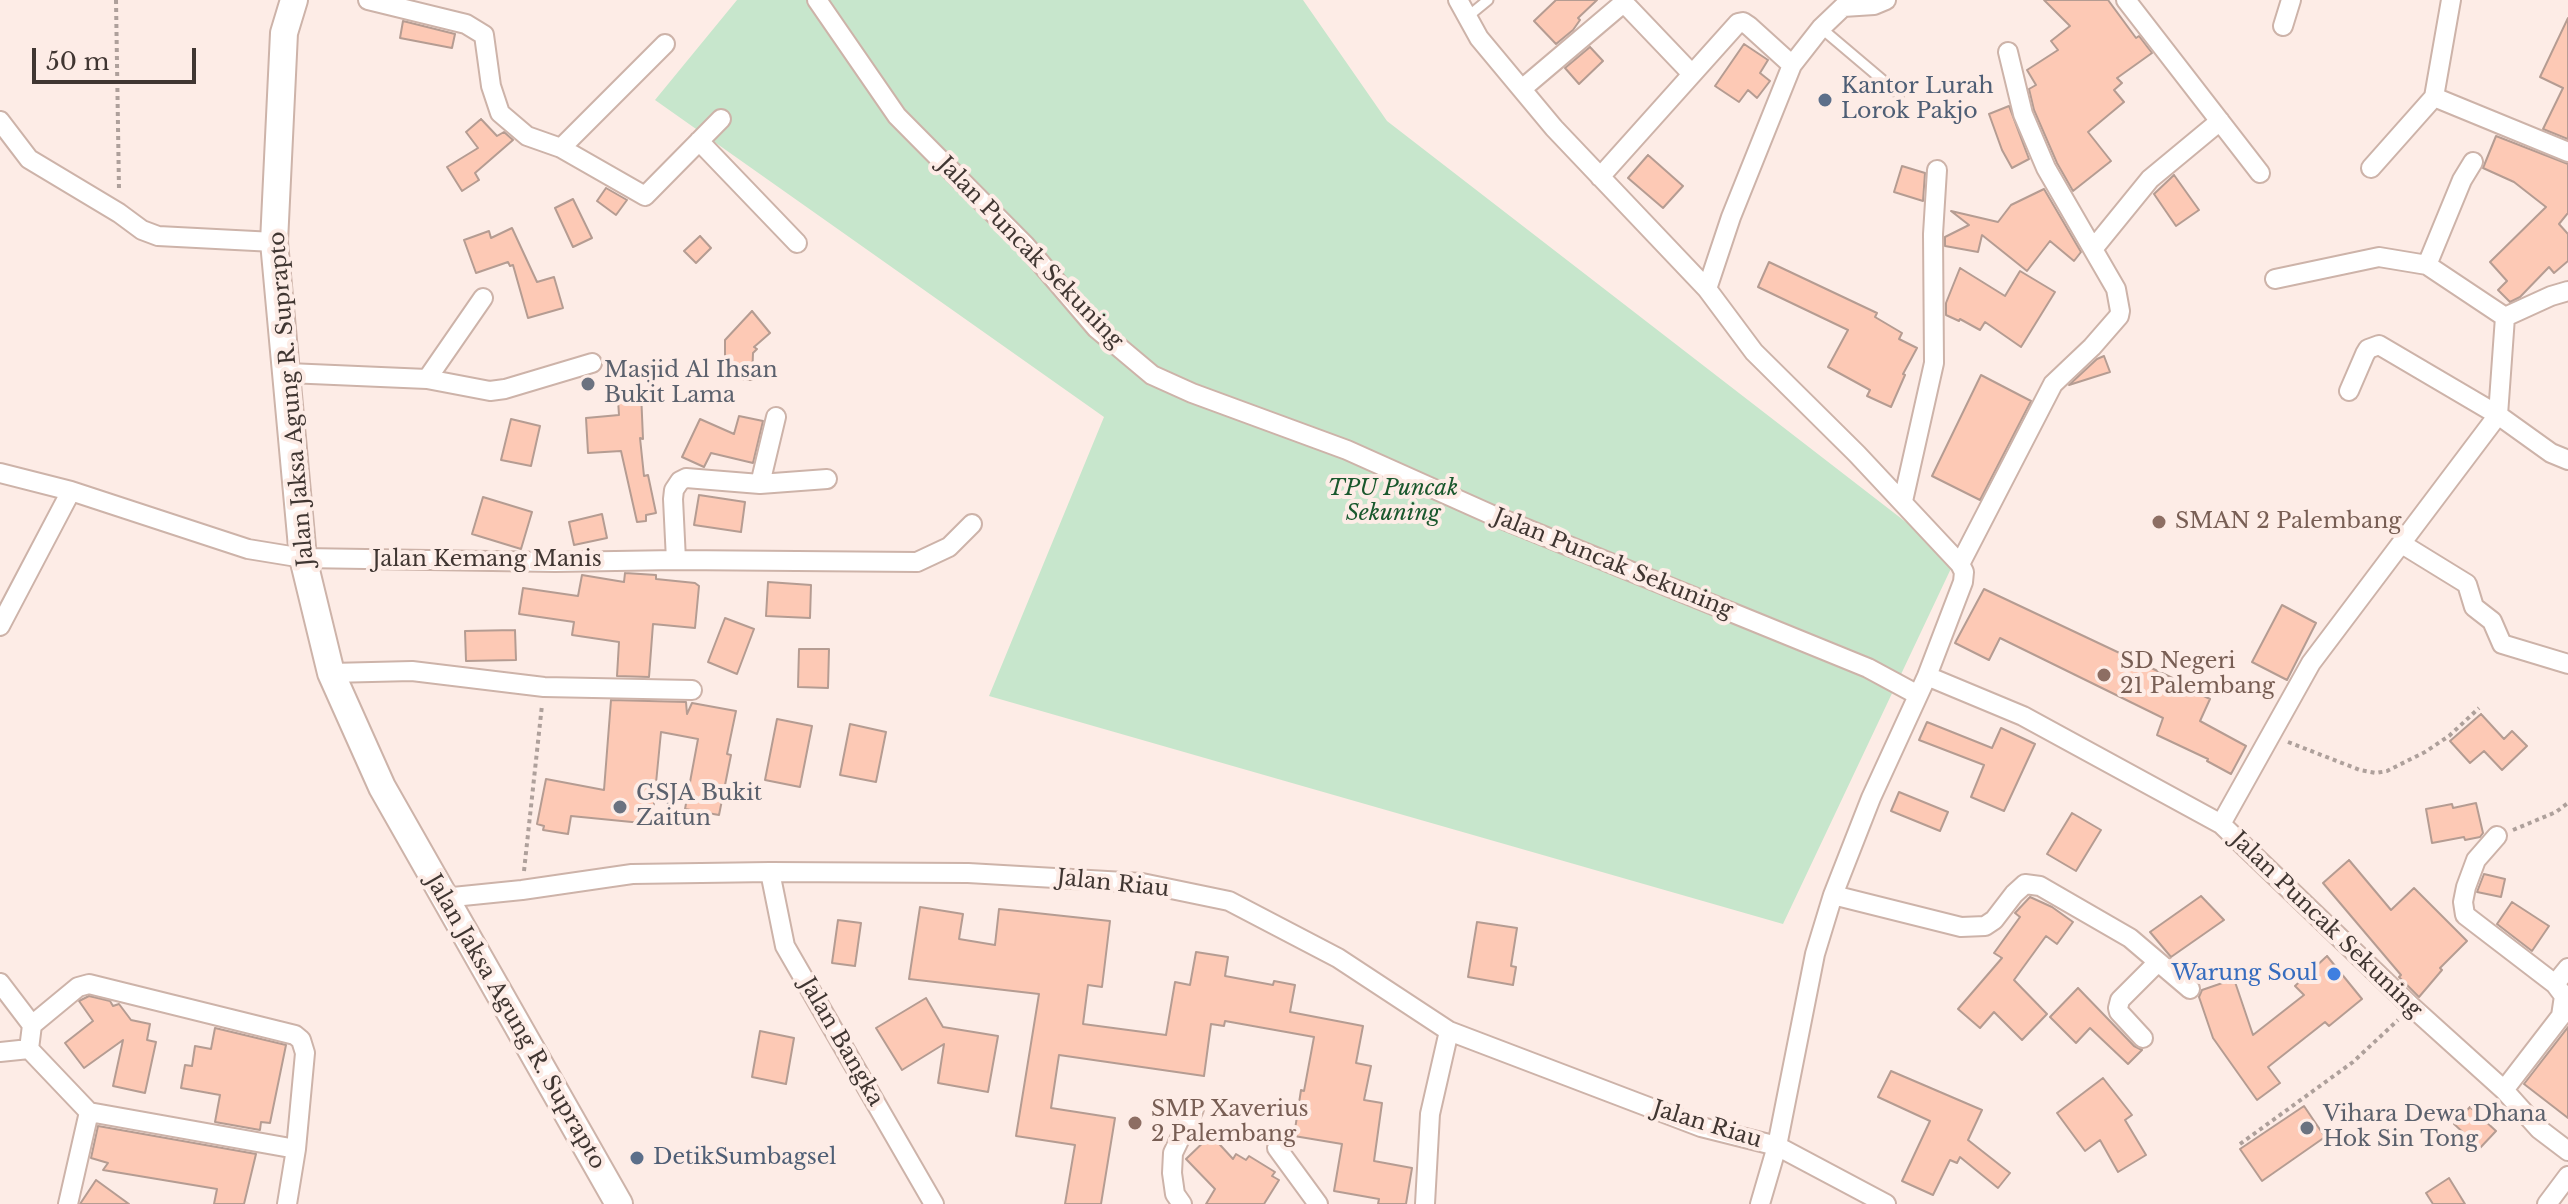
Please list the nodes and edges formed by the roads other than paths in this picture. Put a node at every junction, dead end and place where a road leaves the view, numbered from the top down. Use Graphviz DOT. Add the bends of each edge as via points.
graph roads {
  1 [pos="294,0"];
  2 [pos="368,0"];
  3 [pos="817,0"];
  4 [pos="1458,0"];
  5 [pos="1488,0"];
  6 [pos="1886,0"];
  7 [pos="2126,0"];
  8 [pos="2291,0"];
  9 [pos="2451,0"];
  10 [pos="1466,18"];
  11 [pos="2283,26"];
  12 [pos="1821,28"];
  13 [pos="665,44"];
  14 [pos="2008,52"];
  15 [pos="1792,65"];
  16 [pos="1692,74"];
  17 [pos="1523,88"];
  18 [pos="1899,94"];
  19 [pos="2434,97"];
  20 [pos="721,119"];
  21 [pos="0,121"];
  22 [pos="2220,121"];
  23 [pos="699,141"];
  24 [pos="561,148"];
  25 [pos="2568,152"];
  26 [pos="2473,162"];
  27 [pos="2371,168"];
  28 [pos="1937,170"];
  29 [pos="2260,173"];
  30 [pos="1600,177"];
  31 [pos="274,242"];
  32 [pos="797,243"];
  33 [pos="2093,249"];
  34 [pos="2427,265"];
  35 [pos="2275,279"];
  36 [pos="1707,289"];
  37 [pos="2568,291"];
  38 [pos="483,298"];
  39 [pos="2505,317"];
  40 [pos="592,363"];
  41 [pos="288,373"];
  42 [pos="427,379"];
  43 [pos="2349,391"];
  44 [pos="2498,415"];
  45 [pos="776,417"];
  46 [pos="2568,460"];
  47 [pos="0,473"];
  48 [pos="827,479"];
  49 [pos="760,484"];
  50 [pos="71,491"];
  51 [pos="1903,501"];
  52 [pos="972,524"];
  53 [pos="2402,544"];
  54 [pos="303,558"];
  55 [pos="676,560"];
  56 [pos="1962,573"];
  57 [pos="3,615"];
  58 [pos="2568,664"];
  59 [pos="331,673"];
  60 [pos="1927,676"];
  61 [pos="692,690"];
  62 [pos="1918,695"];
  63 [pos="2221,824"];
  64 [pos="2497,836"];
  65 [pos="770,872"];
  66 [pos="1833,895"];
  67 [pos="443,898"];
  68 [pos="2158,962"];
  69 [pos="2568,968"];
  70 [pos="0,983"];
  71 [pos="2555,984"];
  72 [pos="2190,989"];
  73 [pos="32,1025"];
  74 [pos="1449,1031"];
  75 [pos="2143,1038"];
  76 [pos="29,1049"];
  77 [pos="0,1052"];
  78 [pos="2504,1090"];
  79 [pos="1194,1109"];
  80 [pos="89,1112"];
  81 [pos="1777,1146"];
  82 [pos="1277,1148"];
  83 [pos="296,1149"];
  84 [pos="2568,1151"];
  85 [pos="2568,1176"];
  86 [pos="68,1204"];
  87 [pos="287,1204"];
  88 [pos="619,1204"];
  89 [pos="934,1204"];
  90 [pos="1182,1204"];
  91 [pos="1318,1204"];
  92 [pos="1425,1204"];
  93 [pos="1760,1204"];
  94 [pos="1886,1204"];
  95 [pos="2547,1204"];
  1 -- 31 [label="main road, Jalan Jaksa Agung R. Suprapto" via="284,33"];
  2 -- 24 [label="street" via="466,24 484,35 500,113 527,136"];
  3 -- 62 [label="street, Jalan Puncak Sekuning" via="897,116 1025,245 1096,328 1152,375 1347,450 1868,668"];
  4 -- 10 [label="street"];
  5 -- 10 [label="lane"];
  6 -- 12 [label="street" via="1843,7"];
  7 -- 22 [label="street"];
  8 -- 11 [label="street"];
  9 -- 19 [label="street"];
  10 -- 17 [label="street"];
  12 -- 15 [label="street"];
  12 -- 18 [label="lane"];
  13 -- 24 [label="street"];
  14 -- 33 [label="street" via="2023,114 2046,168"];
  15 -- 16 [label="street" via="1741,22"];
  15 -- 36 [label="street"];
  16 -- 17 [label="street" via="1621,5"];
  16 -- 30 [label="street"];
  17 -- 30 [label="street"];
  19 -- 25 [label="street"];
  19 -- 27 [label="street"];
  20 -- 23 [label="street"];
  21 -- 31 [label="street" via="29,159 142,230 158,236"];
  22 -- 29 [label="street"];
  22 -- 33 [label="street" via="2150,179"];
  23 -- 24 [label="street" via="645,196"];
  23 -- 32 [label="street"];
  26 -- 34 [label="street"];
  28 -- 51 [label="street" via="1934,363"];
  30 -- 36 [label="street"];
  31 -- 41 [label="main road, Jalan Jaksa Agung R. Suprapto"];
  33 -- 56 [label="street" via="2119,297 2119,316 2053,384"];
  34 -- 35 [label="street" via="2379,257"];
  34 -- 39 [label="street"];
  36 -- 51 [label="street" via="1754,352"];
  37 -- 39 [label="street"];
  38 -- 42 [label="street"];
  39 -- 44 [label="street"];
  40 -- 42 [label="street" via="490,391"];
  41 -- 42 [label="street"];
  41 -- 54 [label="main road, Jalan Jaksa Agung R. Suprapto"];
  43 -- 44 [label="street" via="2368,349 2379,345"];
  44 -- 46 [label="street"];
  44 -- 53 [label="street"];
  45 -- 49 [label="street"];
  47 -- 50 [label="street, Jalan Kemang Manis"];
  48 -- 49 [label="street"];
  49 -- 55 [label="street" via="680,481 673,499"];
  50 -- 54 [label="street, Jalan Kemang Manis" via="248,549"];
  50 -- 57 [label="street"];
  51 -- 56 [label="street"];
  52 -- 55 [label="street, Jalan Kemang Manis" via="949,547 917,562"];
  53 -- 58 [label="street" via="2467,584 2474,607 2492,621 2502,644"];
  53 -- 63 [label="street" via="2311,663"];
  54 -- 55 [label="street, Jalan Kemang Manis"];
  54 -- 59 [label="main road, Jalan Jaksa Agung R. Suprapto"];
  56 -- 60 [label="street"];
  59 -- 61 [label="street" via="412,671 544,687"];
  59 -- 67 [label="main road, Jalan Jaksa Agung R. Suprapto" via="382,787"];
  60 -- 62 [label="street"];
  60 -- 63 [label="street, Jalan Puncak Sekuning" via="2023,716"];
  62 -- 66 [label="street"];
  63 -- 78 [label="street, Jalan Puncak Sekuning"];
  64 -- 71 [label="street" via="2476,860 2466,887 2465,915"];
  65 -- 67 [label="street, Jalan Riau" via="632,874"];
  65 -- 74 [label="street, Jalan Riau" via="968,873 1142,883 1229,901 1338,958"];
  65 -- 89 [label="street, Jalan Bangka" via="785,946"];
  66 -- 68 [label="street" via="1961,927 1985,926 2025,884 2040,886 2130,938"];
  66 -- 81 [label="street" via="1815,954"];
  67 -- 88 [label="main road, Jalan Jaksa Agung R. Suprapto"];
  68 -- 72 [label="street"];
  68 -- 75 [label="street" via="2118,1008"];
  69 -- 71 [label="street"];
  70 -- 73 [label="street"];
  71 -- 78 [label="street" via="2564,996 2561,1016"];
  73 -- 76 [label="street"];
  73 -- 83 [label="street" via="89,984 295,1035 305,1053"];
  74 -- 81 [label="street, Jalan Riau" via="1701,1127"];
  74 -- 92 [label="street" via="1430,1114"];
  76 -- 77 [label="street"];
  76 -- 80 [label="street"];
  78 -- 84 [label="street, Jalan Puncak Sekuning" via="2539,1129"];
  79 -- 90 [label="street" via="1173,1153 1175,1194"];
  80 -- 83 [label="street"];
  80 -- 86 [label="street"];
  81 -- 93 [label="street"];
  81 -- 94 [label="street, Jalan Riau"];
  82 -- 91 [label="street"];
  83 -- 87 [label="street"];
  85 -- 95 [label="street"];
}
